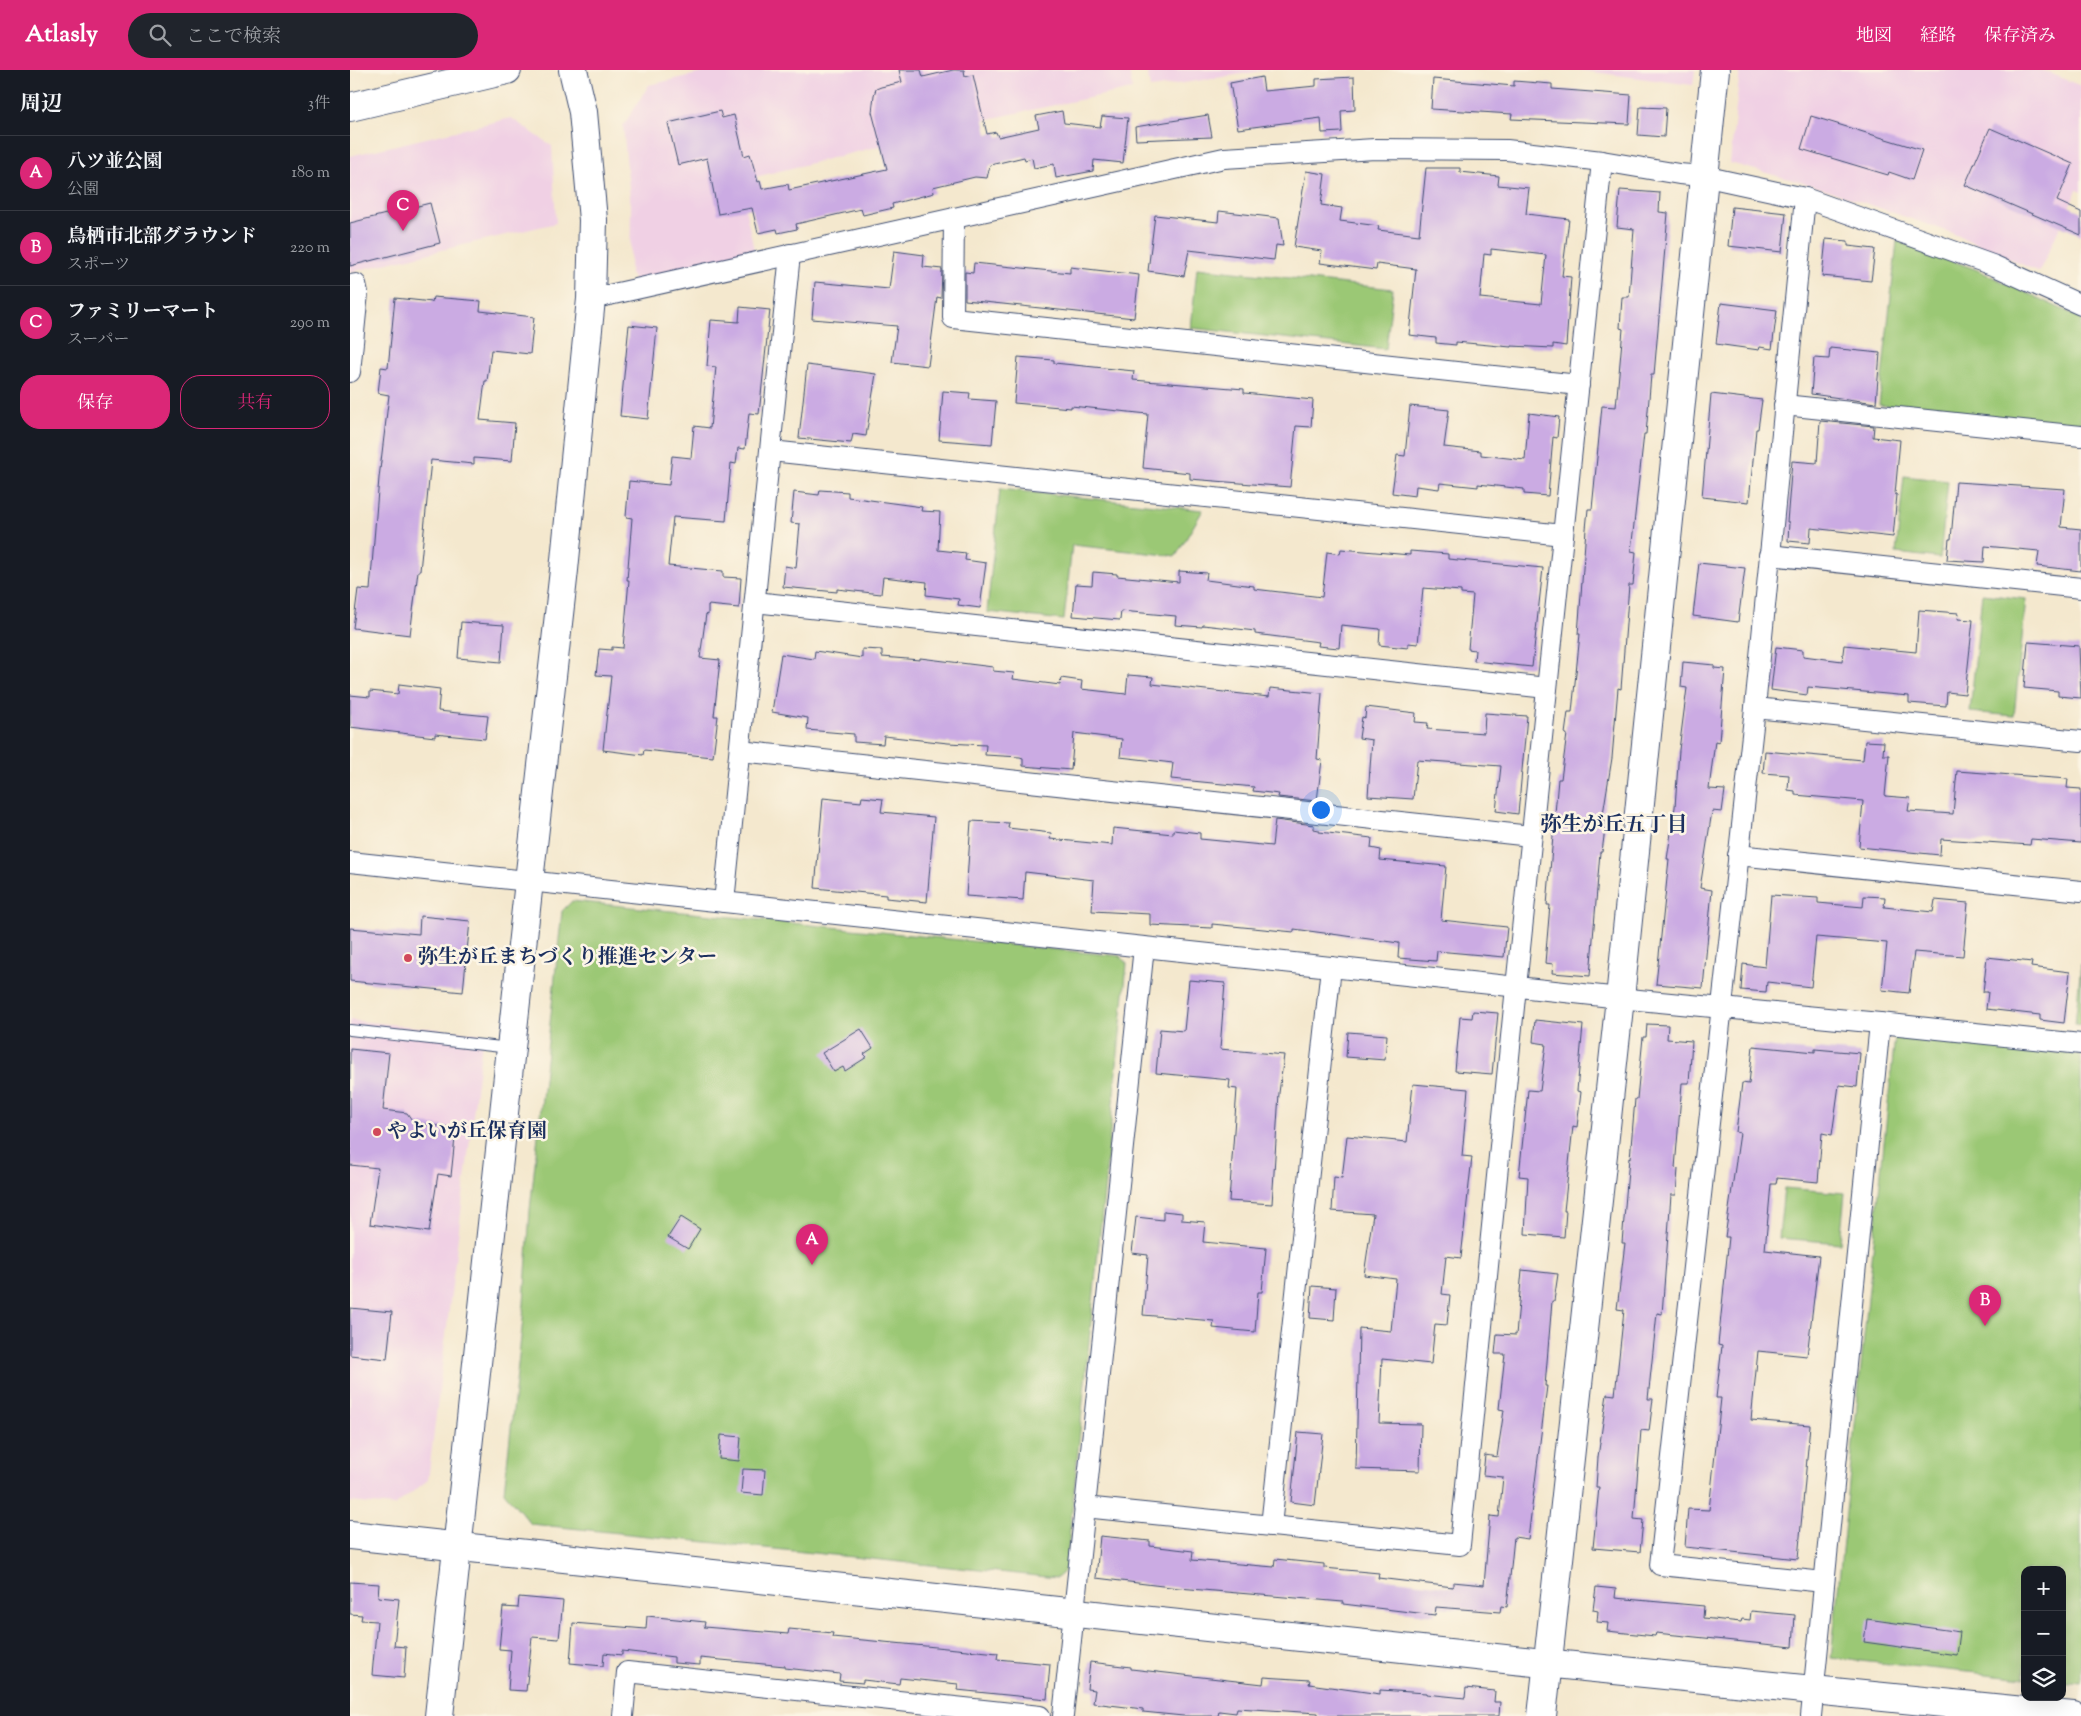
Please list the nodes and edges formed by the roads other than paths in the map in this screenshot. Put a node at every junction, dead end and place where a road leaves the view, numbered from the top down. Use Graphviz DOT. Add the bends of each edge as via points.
graph roads {
  1 [pos="507,70"];
  2 [pos="573,70"];
  3 [pos="1715,70"];
  4 [pos="350,107"];
  5 [pos="1602,161"];
  6 [pos="1703,176"];
  7 [pos="1805,198"];
  8 [pos="954,218"];
  9 [pos="790,254"];
  10 [pos="350,285"];
  11 [pos="591,300"];
  12 [pos="2081,305"];
  13 [pos="350,372"];
  14 [pos="1579,385"];
  15 [pos="1784,406"];
  16 [pos="2081,436"];
  17 [pos="771,451"];
  18 [pos="1563,535"];
  19 [pos="1769,555"];
  20 [pos="2081,588"];
  21 [pos="755,602"];
  22 [pos="1547,688"];
  23 [pos="1755,708"];
  24 [pos="2081,741"];
  25 [pos="740,751"];
  26 [pos="1531,836"];
  27 [pos="1738,856"];
  28 [pos="350,862"];
  29 [pos="529,881"];
  30 [pos="2081,891"];
  31 [pos="724,902"];
  32 [pos="1144,947"];
  33 [pos="1331,967"];
  34 [pos="1516,987"];
  35 [pos="1620,998"];
  36 [pos="1720,1008"];
  37 [pos="1880,1022"];
  38 [pos="350,1030"];
  39 [pos="2081,1044"];
  40 [pos="511,1048"];
  41 [pos="1084,1507"];
  42 [pos="1272,1526"];
  43 [pos="350,1536"];
  44 [pos="458,1547"];
  45 [pos="1824,1582"];
  46 [pos="1073,1614"];
  47 [pos="1547,1664"];
  48 [pos="1814,1689"];
  49 [pos="440,1716"];
  50 [pos="623,1716"];
  51 [pos="1040,1716"];
  52 [pos="1063,1716"];
  53 [pos="1542,1716"];
  54 [pos="1811,1716"];
  55 [pos="2073,1716"];
  1 -- 4 [label="street"];
  2 -- 11 [label="street" via="583,112 593,220"];
  3 -- 6 [label="street"];
  5 -- 6 [label="street"];
  5 -- 8 [label="street" via="1497,150 1375,149 1224,158"];
  5 -- 14 [label="street"];
  6 -- 7 [label="street"];
  6 -- 35 [label="street"];
  7 -- 12 [label="street" via="1995,266"];
  7 -- 15 [label="street"];
  8 -- 9 [label="street"];
  8 -- 14 [label="street" via="953,318"];
  9 -- 11 [label="street"];
  9 -- 17 [label="street"];
  10 -- 13 [label="street" via="356,284 358,292"];
  11 -- 29 [label="street"];
  14 -- 18 [label="street"];
  15 -- 16 [label="street"];
  15 -- 19 [label="street"];
  17 -- 18 [label="street"];
  17 -- 21 [label="street"];
  18 -- 22 [label="street"];
  19 -- 20 [label="street"];
  19 -- 23 [label="street"];
  21 -- 22 [label="street"];
  21 -- 25 [label="street"];
  22 -- 26 [label="street"];
  23 -- 24 [label="street"];
  23 -- 27 [label="street"];
  25 -- 26 [label="street"];
  25 -- 31 [label="street"];
  26 -- 34 [label="street"];
  27 -- 30 [label="street"];
  27 -- 36 [label="street"];
  28 -- 29 [label="street"];
  29 -- 31 [label="street"];
  29 -- 40 [label="street"];
  31 -- 32 [label="street"];
  32 -- 33 [label="street"];
  32 -- 41 [label="street"];
  33 -- 34 [label="street"];
  33 -- 42 [label="street"];
  34 -- 35 [label="street"];
  34 -- 42 [label="street" via="1460,1545"];
  35 -- 36 [label="street"];
  35 -- 47 [label="street"];
  36 -- 37 [label="street"];
  36 -- 45 [label="street" via="1660,1565"];
  37 -- 39 [label="street"];
  37 -- 45 [label="street"];
  38 -- 40 [label="lane"];
  40 -- 44 [label="street"];
  41 -- 42 [label="street"];
  41 -- 46 [label="street"];
  43 -- 44 [label="street"];
  44 -- 46 [label="street"];
  44 -- 49 [label="street"];
  45 -- 48 [label="street"];
  46 -- 47 [label="street"];
  46 -- 52 [label="street"];
  47 -- 48 [label="street"];
  47 -- 53 [label="street"];
  48 -- 54 [label="street"];
  48 -- 55 [label="street"];
  50 -- 51 [label="street" via="627,1672"];
}
